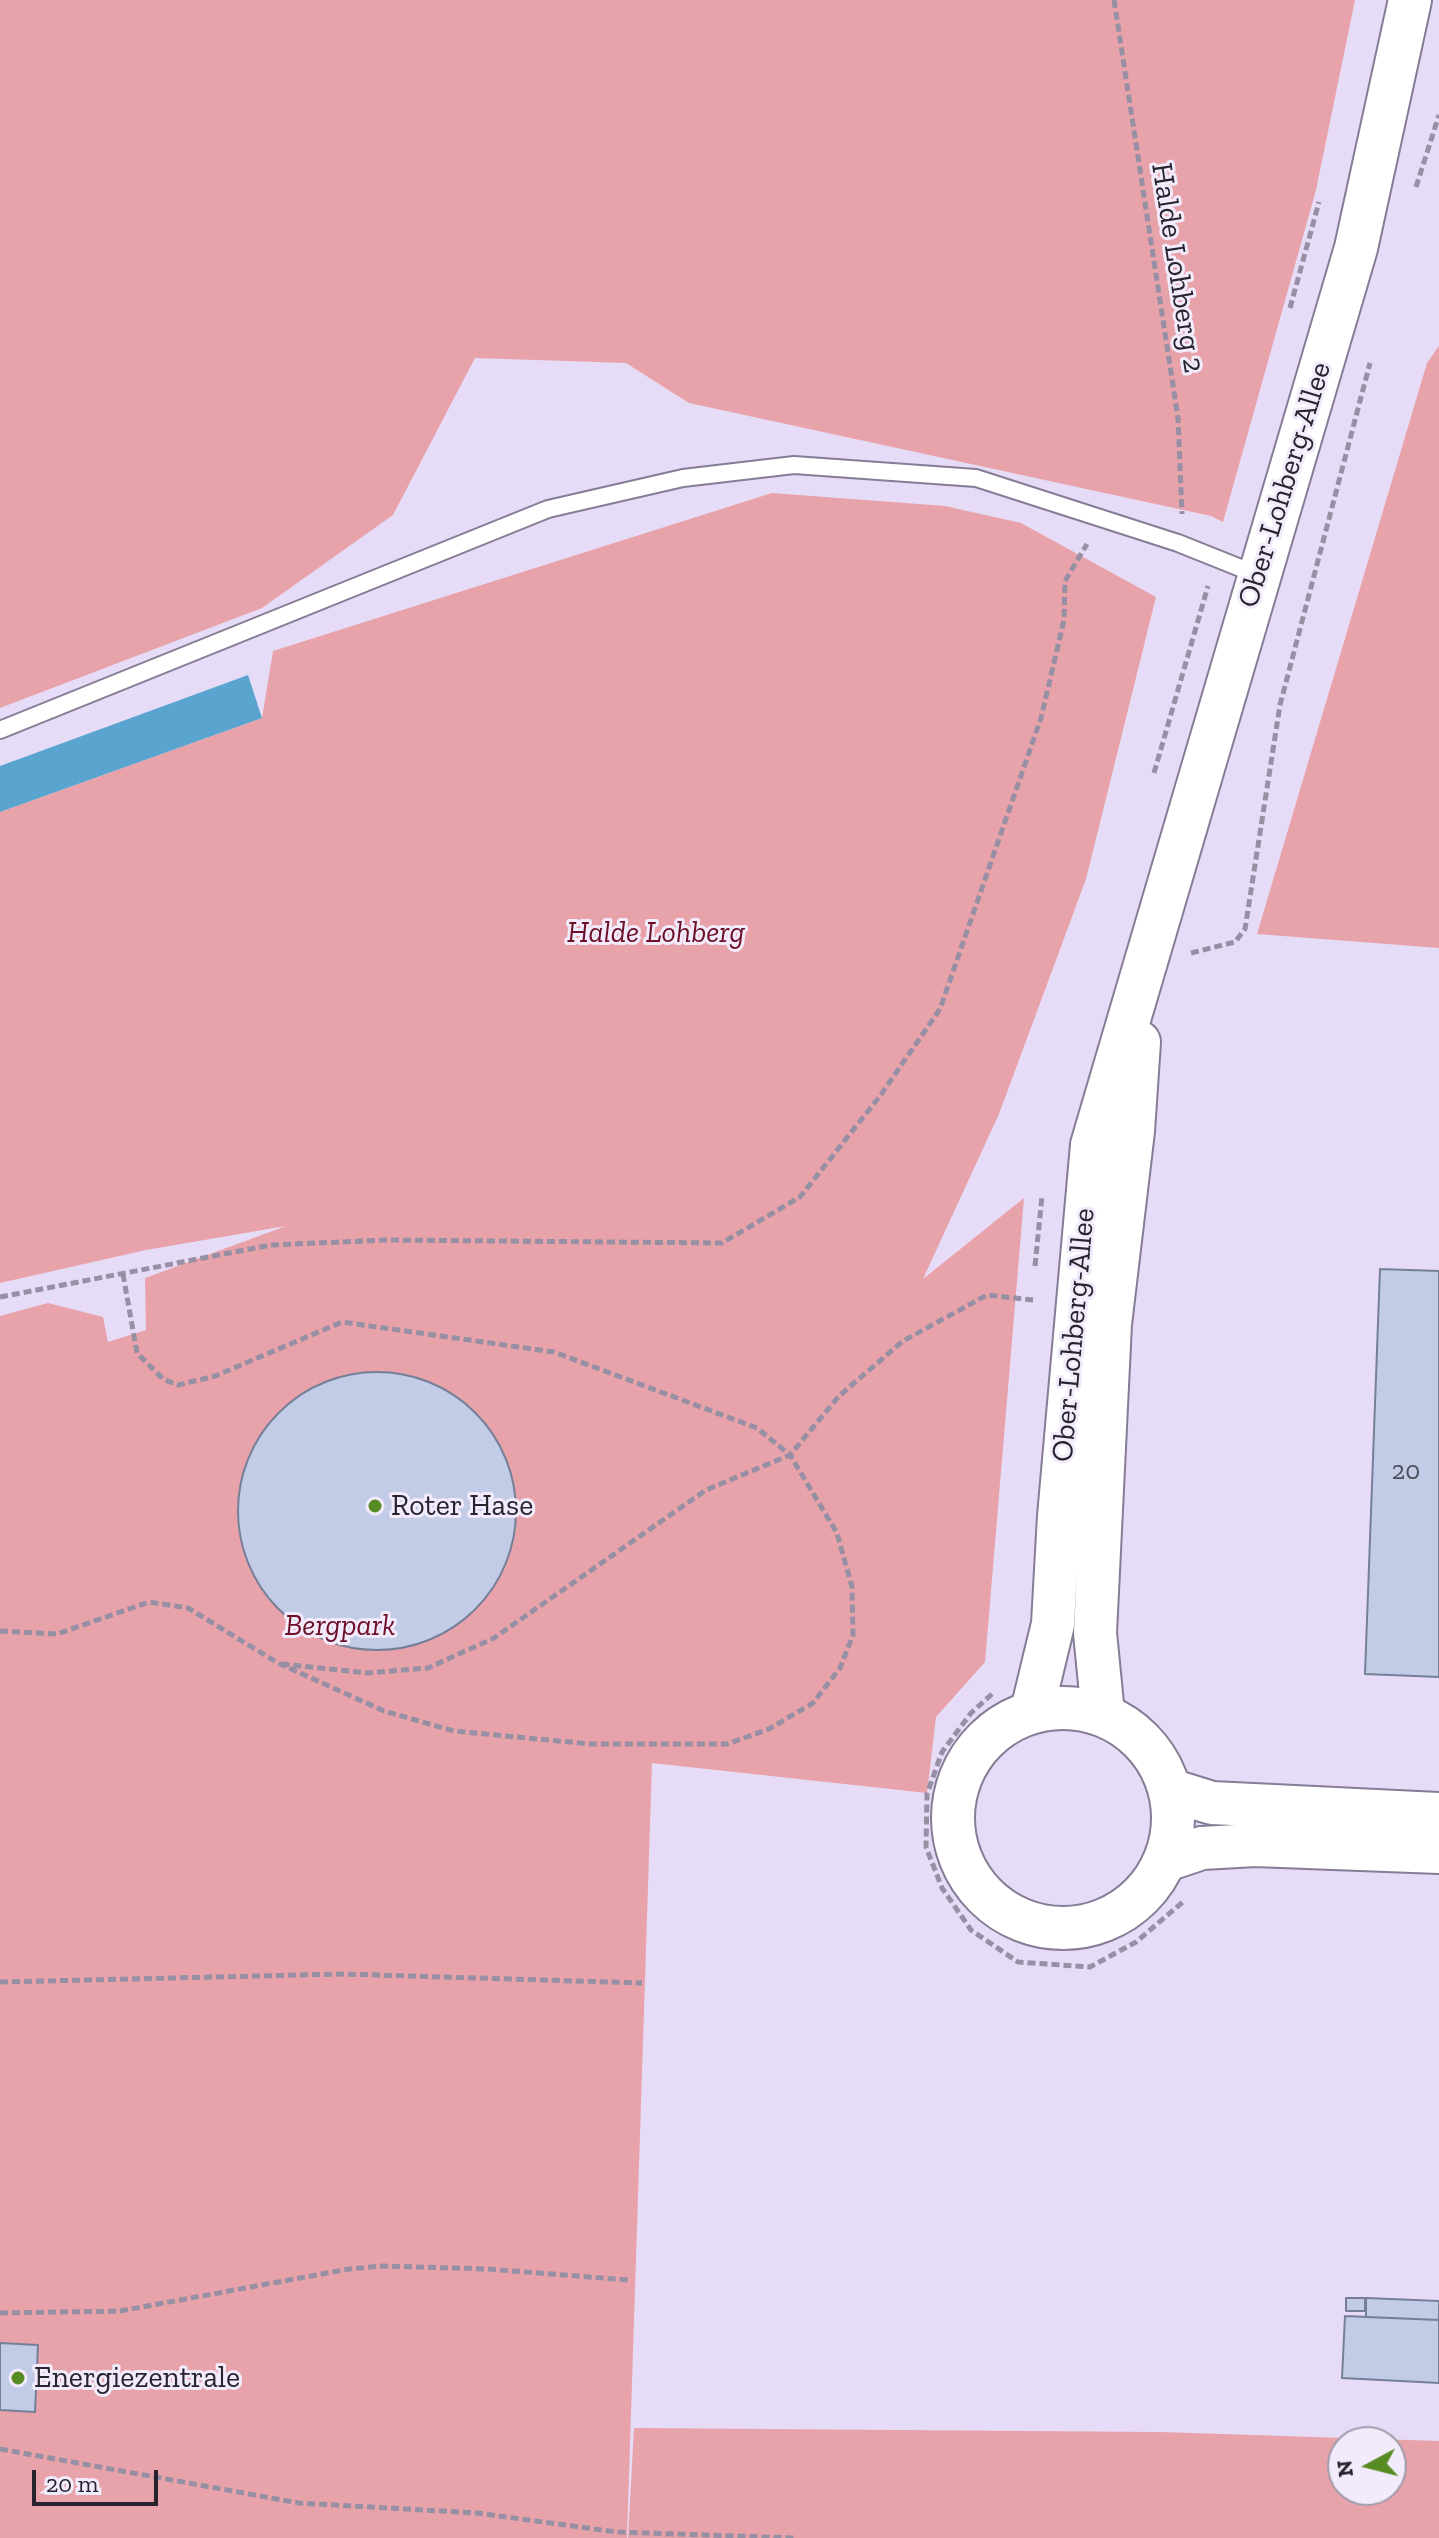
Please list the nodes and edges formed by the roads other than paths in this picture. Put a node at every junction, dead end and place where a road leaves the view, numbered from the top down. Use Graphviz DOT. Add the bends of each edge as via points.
graph roads {
  1 [pos="1410,0"];
  2 [pos="1258,575"];
  3 [pos="0,730"];
  4 [pos="1143,965"];
  5 [pos="1032,1711"];
  6 [pos="1103,1714"];
  7 [pos="1170,1790"];
  8 [pos="1439,1814"];
  9 [pos="1439,1852"];
  10 [pos="1166,1860"];
  1 -- 2 [label="street, Ober-Lohberg-Allee" via="1356,248"];
  2 -- 3 [label="lane" via="1178,543 976,478 794,465 683,478 548,509"];
  2 -- 4 [label="street, Ober-Lohberg-Allee"];
  4 -- 5 [label="street, Ober-Lohberg-Allee" via="1092,1145 1053,1624"];
  4 -- 6 [label="street, Ober-Lohberg-Allee" via="1133,1131 1110,1324 1095,1633"];
  5 -- 6 [label="street" via="1070,1707"];
  5 -- 10 [label="street" via="999,1727 973,1753 957,1787 952,1824 957,1848 980,1892 1009,1915 1044,1928 1081,1927 1126,1908 1146,1892"];
  6 -- 7 [label="street" via="1133,1732 1156,1758"];
  7 -- 8 [label="street" via="1212,1803"];
  7 -- 10 [label="street" via="1174,1824"];
  9 -- 10 [label="street" via="1255,1845 1202,1848"];
}
